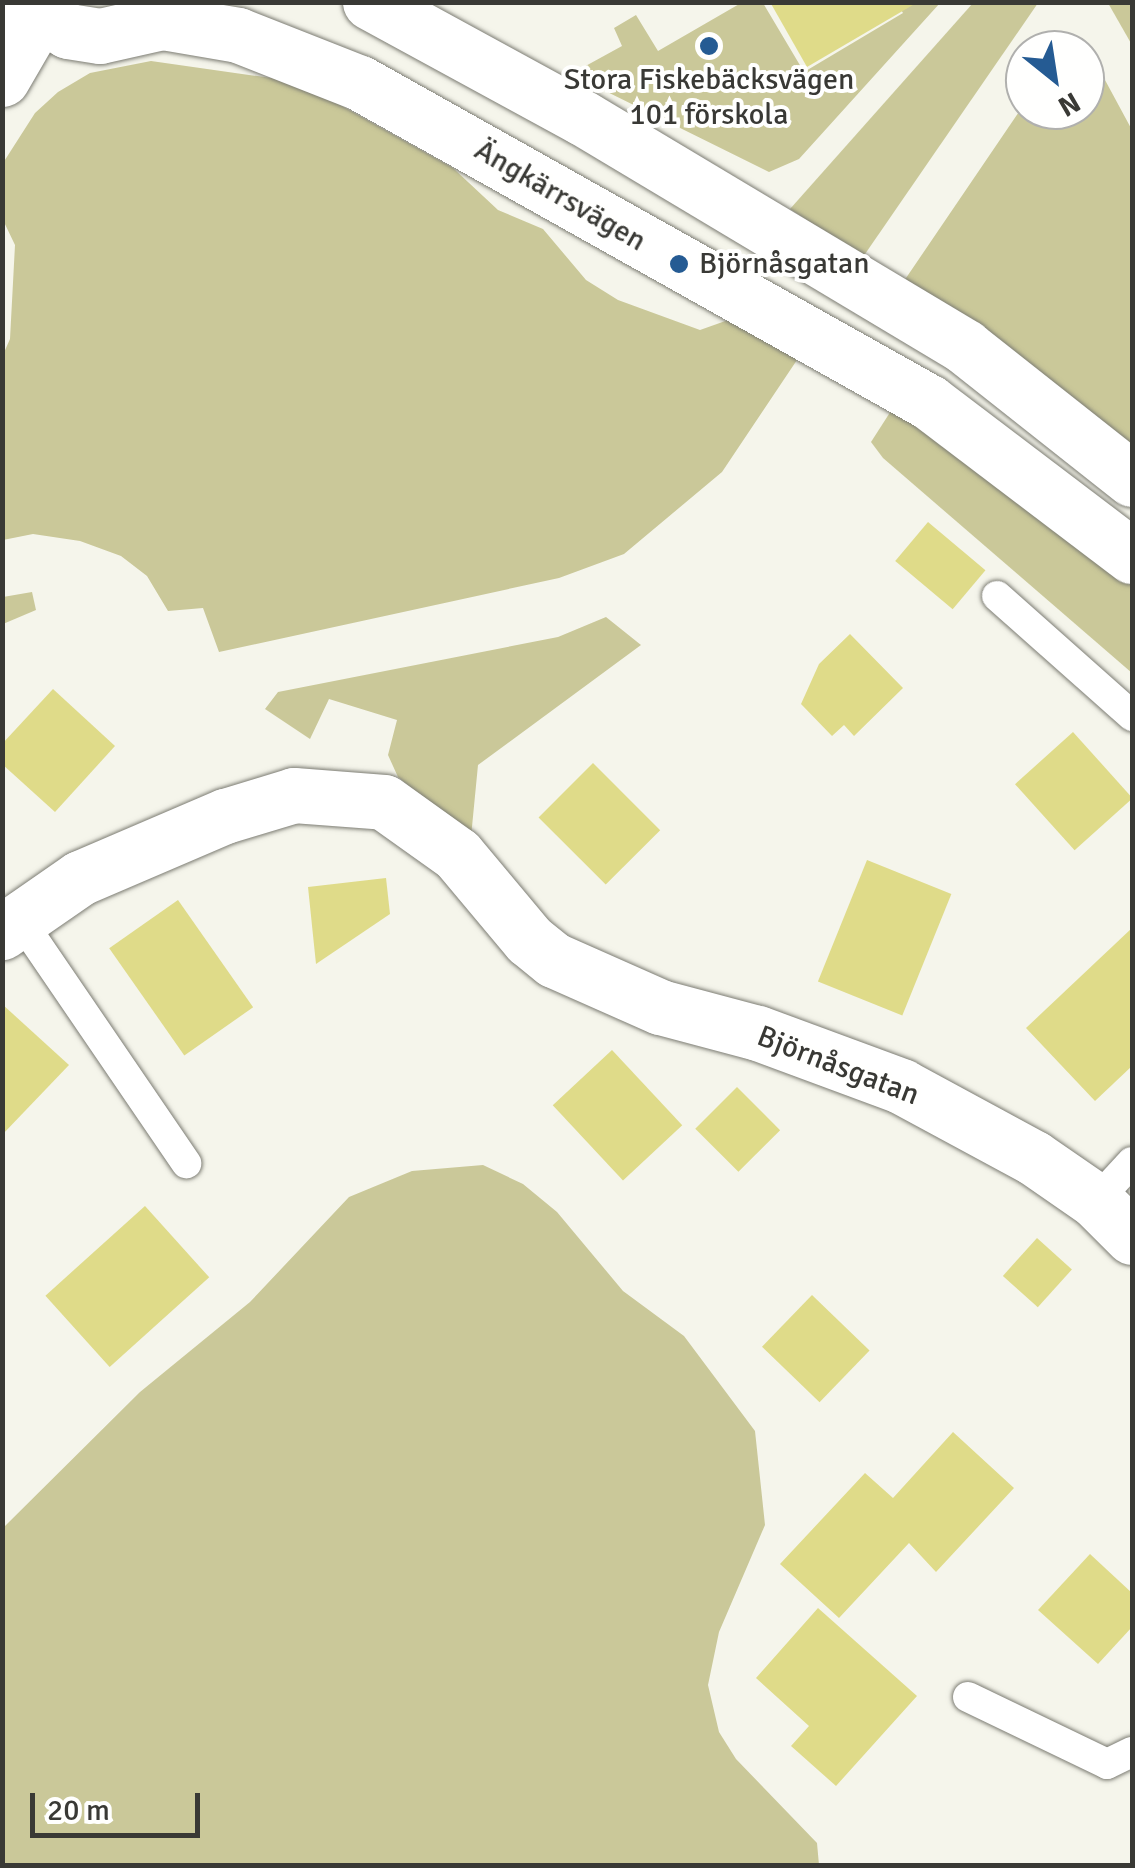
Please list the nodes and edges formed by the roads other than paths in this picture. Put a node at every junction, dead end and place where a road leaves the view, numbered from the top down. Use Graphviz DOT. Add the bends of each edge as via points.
graph roads {
  1 [pos="30,10"];
  2 [pos="406,11"];
  3 [pos="176,12"];
  4 [pos="2,79"];
  5 [pos="1132,479"];
  6 [pos="1132,556"];
  7 [pos="997,596"];
  8 [pos="1132,716"];
  9 [pos="11,925"];
  10 [pos="1132,1162"];
  11 [pos="186,1163"];
  12 [pos="1114,1219"];
  13 [pos="968,1697"];
  14 [pos="1125,1758"];
  1 -- 3 [label="street" via="100,36"];
  1 -- 4 [label="street"];
  2 -- 5 [label="street" via="965,347"];
  3 -- 6 [label="street, Ängkärrsvägen" via="360,82 929,402"];
  7 -- 8 [label="lane"];
  9 -- 11 [label="lane"];
  9 -- 12 [label="street, Björnåsgatan" via="80,878 243,810 294,795 384,802 457,854 554,960 660,1007 758,1033 901,1086 1034,1158"];
  10 -- 12 [label="lane, Björnåsgatan"];
  13 -- 14 [label="lane"];
}
